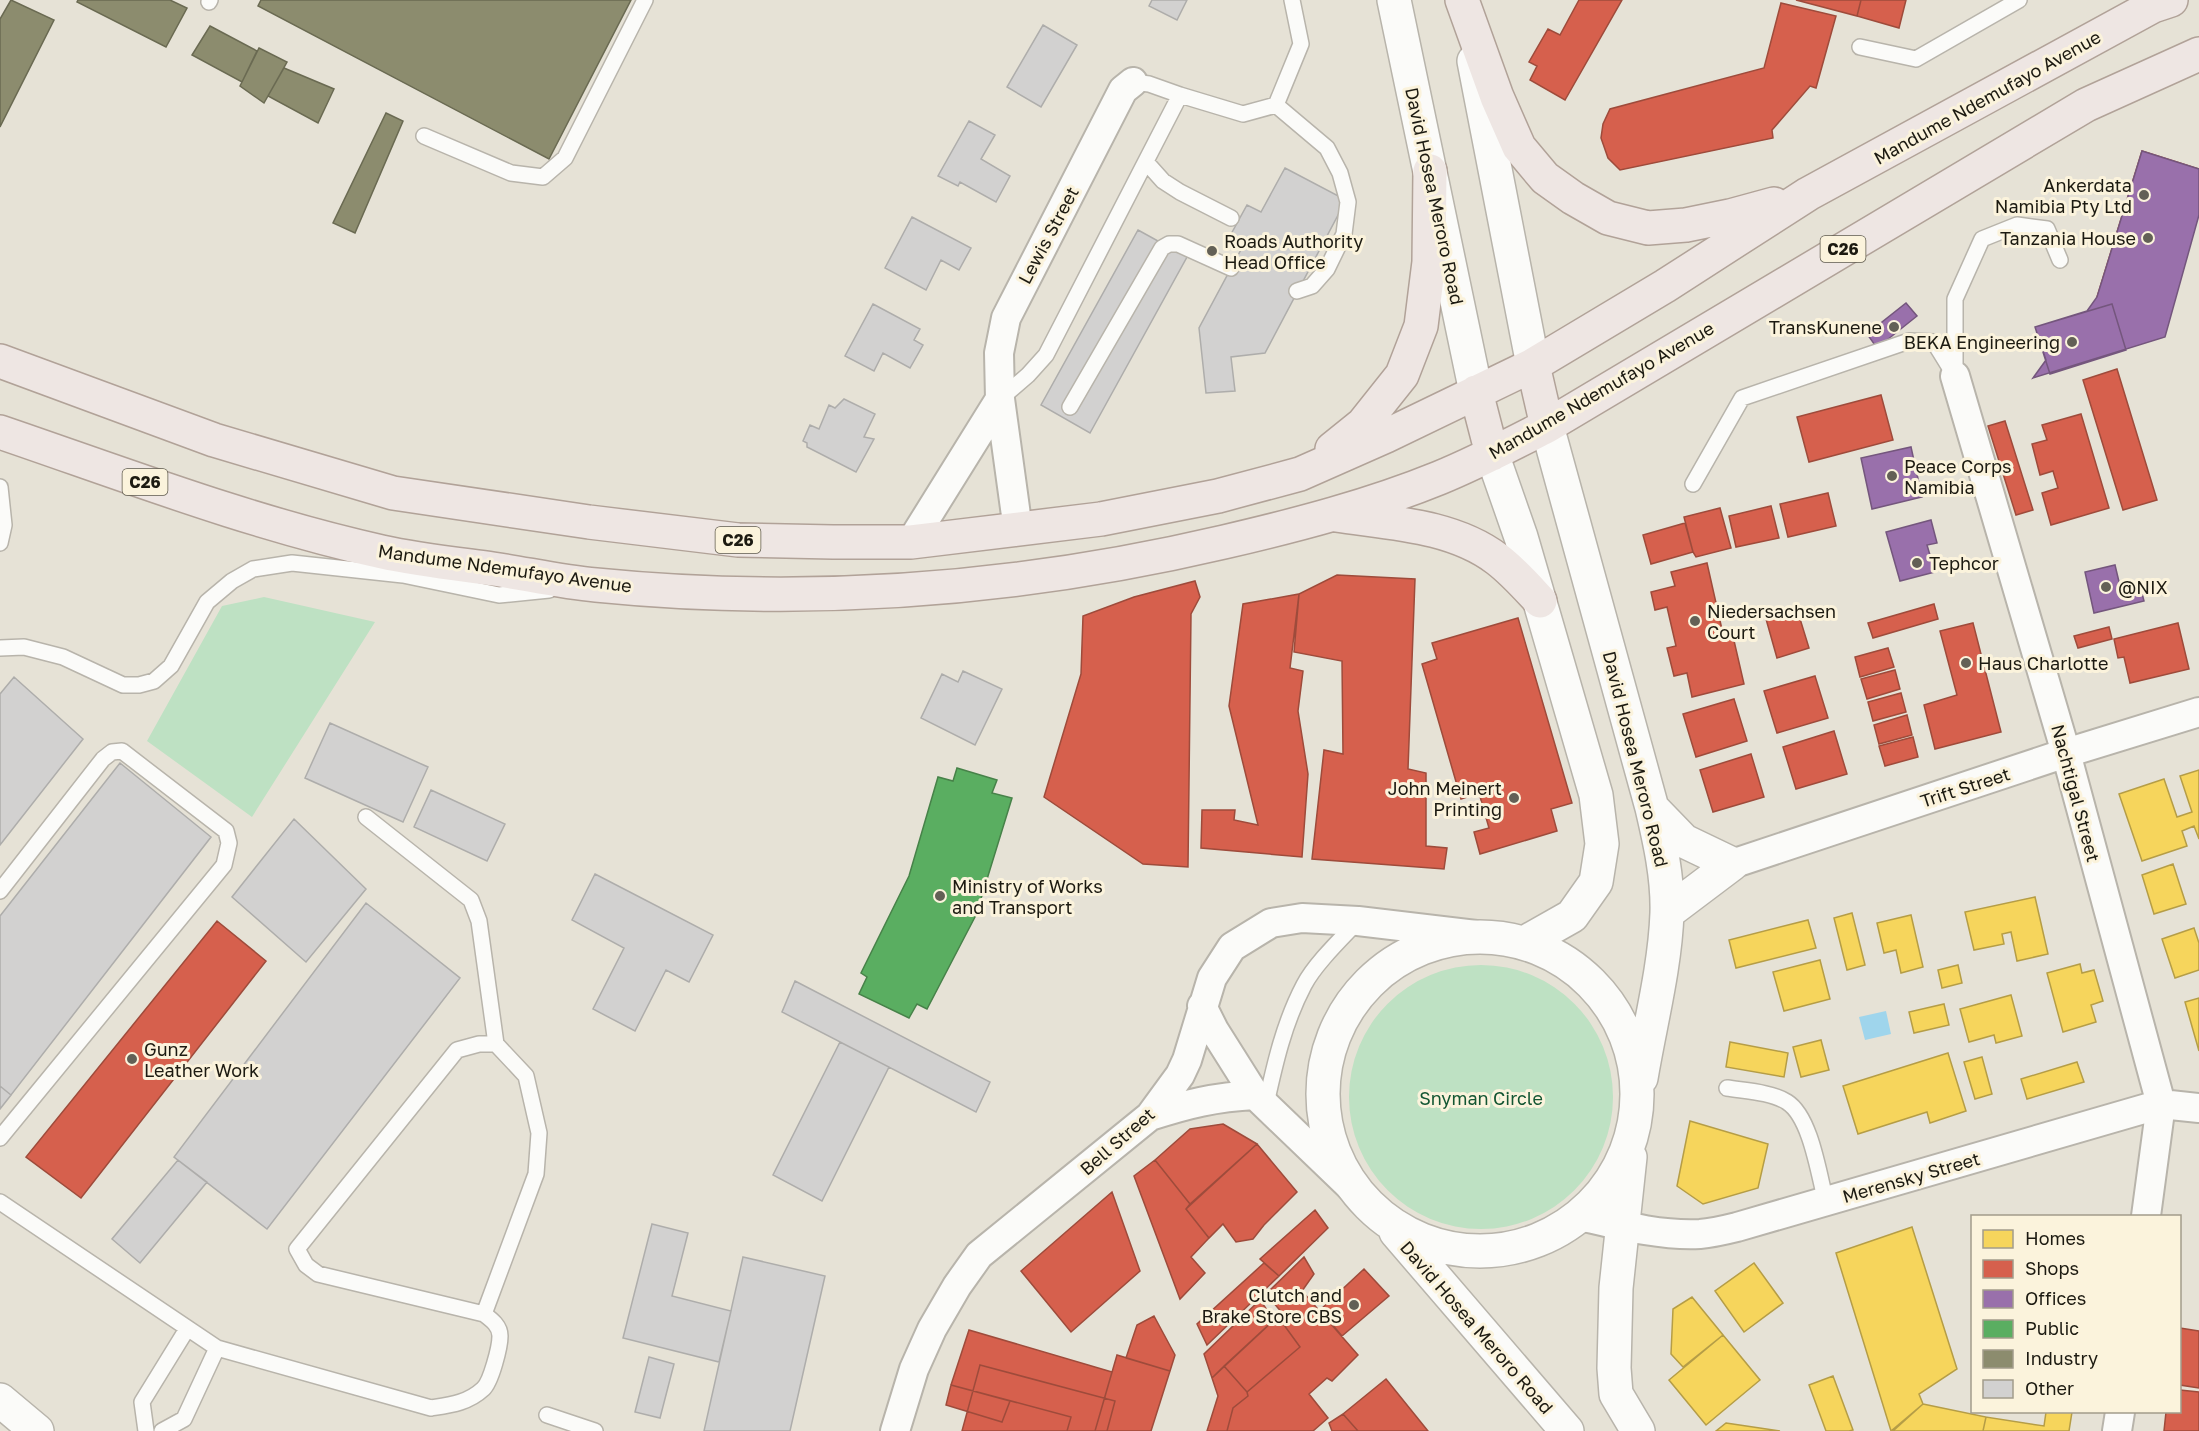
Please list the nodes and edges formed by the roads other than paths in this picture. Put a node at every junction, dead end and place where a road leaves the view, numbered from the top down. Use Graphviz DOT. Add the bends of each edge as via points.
graph roads {
  1 [pos="645,0"];
  2 [pos="1292,0"];
  3 [pos="1394,0"];
  4 [pos="1462,0"];
  5 [pos="2019,0"];
  6 [pos="2171,0"];
  7 [pos="2119,7"];
  8 [pos="1860,47"];
  9 [pos="2199,54"];
  10 [pos="2056,59"];
  11 [pos="1133,82"];
  12 [pos="1180,94"];
  13 [pos="1276,105"];
  14 [pos="424,136"];
  15 [pos="1146,162"];
  16 [pos="1430,171"];
  17 [pos="1808,194"];
  18 [pos="1231,218"];
  19 [pos="2060,260"];
  20 [pos="1231,268"];
  21 [pos="1297,291"];
  22 [pos="0,361"];
  23 [pos="1533,365"];
  24 [pos="1955,376"];
  25 [pos="1476,392"];
  26 [pos="1000,399"];
  27 [pos="1070,407"];
  28 [pos="1547,426"];
  29 [pos="0,432"];
  30 [pos="1492,454"];
  31 [pos="1300,474"];
  32 [pos="1693,484"];
  33 [pos="0,487"];
  34 [pos="1332,514"];
  35 [pos="1018,530"];
  36 [pos="911,542"];
  37 [pos="0,543"];
  38 [pos="594,585"];
  39 [pos="1540,601"];
  40 [pos="0,648"];
  41 [pos="2199,712"];
  42 [pos="2066,753"];
  43 [pos="1652,808"];
  44 [pos="366,817"];
  45 [pos="1732,864"];
  46 [pos="0,891"];
  47 [pos="1667,913"];
  48 [pos="1358,921"];
  49 [pos="1476,935"];
  50 [pos="1526,942"];
  51 [pos="1202,1006"];
  52 [pos="496,1044"];
  53 [pos="1727,1088"];
  54 [pos="1637,1098"];
  55 [pos="1260,1100"];
  56 [pos="2161,1104"];
  57 [pos="2199,1108"];
  58 [pos="1150,1116"];
  59 [pos="1633,1132"];
  60 [pos="0,1138"];
  61 [pos="1356,1192"];
  62 [pos="0,1202"];
  63 [pos="1826,1202"];
  64 [pos="2146,1215"];
  65 [pos="1580,1216"];
  66 [pos="1388,1222"];
  67 [pos="1621,1226"];
  68 [pos="484,1314"];
  69 [pos="187,1329"];
  70 [pos="217,1348"];
  71 [pos="0,1400"];
  72 [pos="2120,1413"];
  73 [pos="547,1415"];
  74 [pos="38,1431"];
  75 [pos="146,1431"];
  76 [pos="162,1431"];
  77 [pos="595,1431"];
  78 [pos="896,1431"];
  79 [pos="1567,1431"];
  80 [pos="1638,1431"];
  81 [pos="2117,1431"];
  1 -- 14 [label="lane" via="565,158 543,177 511,173"];
  2 -- 13 [label="lane" via="1301,44"];
  3 -- 16 [label="main road, David Hosea Meroro Road"];
  4 -- 17 [label="main road" via="1519,147 1545,178 1608,218 1648,228 1686,225"];
  4 -- 23 [label="main road"];
  5 -- 8 [label="lane" via="1916,59"];
  6 -- 10 [label="main road, Mandume Ndemufayo Avenue / C26"];
  7 -- 10 [label="lane"];
  9 -- 28 [label="main road, Mandume Ndemufayo Avenue / C26" via="2086,105"];
  10 -- 17 [label="main road, Mandume Ndemufayo Avenue / C26"];
  11 -- 12 [label="lane"];
  11 -- 26 [label="street, Lewis Street" via="1123,90 1006,318 999,353"];
  12 -- 13 [label="lane" via="1243,114"];
  12 -- 15 [label="lane"];
  13 -- 21 [label="lane" via="1327,148 1340,173 1348,202 1344,234 1327,269 1312,286"];
  15 -- 18 [label="lane" via="1163,181"];
  15 -- 26 [label="lane" via="1046,355"];
  16 -- 25 [label="main road, David Hosea Meroro Road"];
  16 -- 31 [label="main road" via="1429,262 1421,326 1402,375 1363,424"];
  17 -- 23 [label="main road, Mandume Ndemufayo Avenue / C26"];
  19 -- 24 [label="lane" via="2047,229 2017,225 1982,238 1955,299"];
  20 -- 27 [label="lane" via="1189,248 1169,244 1162,248"];
  22 -- 36 [label="main road, Mandume Ndemufayo Avenue / C26" via="214,440 393,493 738,540"];
  23 -- 25 [label="main road, Mandume Ndemufayo Avenue / C26"];
  23 -- 28 [label="main road"];
  24 -- 32 [label="lane" via="1934,342 1909,341 1742,398"];
  24 -- 42 [label="street, Nachtigal Street"];
  25 -- 30 [label="main road"];
  25 -- 31 [label="main road, Mandume Ndemufayo Avenue / C26"];
  26 -- 35 [label="street, Lewis Street"];
  26 -- 36 [label="street"];
  28 -- 30 [label="main road, Mandume Ndemufayo Avenue / C26"];
  28 -- 43 [label="main road, David Hosea Meroro Road"];
  29 -- 38 [label="main road, Mandume Ndemufayo Avenue / C26" via="263,521 384,552"];
  30 -- 34 [label="main road, Mandume Ndemufayo Avenue / C26" via="1438,478"];
  30 -- 39 [label="main road"];
  31 -- 35 [label="main road, Mandume Ndemufayo Avenue / C26" via="1218,496 1101,519"];
  33 -- 37 [label="lane" via="4,525"];
  34 -- 38 [label="main road, Mandume Ndemufayo Avenue / C26" via="1169,555 1016,580 884,591 751,594"];
  34 -- 39 [label="main road" via="1447,534 1495,558"];
  35 -- 36 [label="main road, Mandume Ndemufayo Avenue / C26"];
  38 -- 40 [label="lane" via="499,595 403,575 292,563 254,569 207,602 171,666 154,681 123,684 63,657 24,647"];
  39 -- 50 [label="main road" via="1596,795 1602,844 1596,882 1572,916"];
  41 -- 42 [label="street, Trift Street"];
  42 -- 45 [label="street, Trift Street"];
  42 -- 56 [label="street, Nachtigal Street"];
  43 -- 45 [label="main road" via="1684,841"];
  43 -- 47 [label="main road, David Hosea Meroro Road" via="1664,870"];
  44 -- 52 [label="lane" via="471,900 479,921"];
  45 -- 47 [label="main road"];
  46 -- 60 [label="lane" via="112,752 122,751 226,831 229,843 224,865"];
  47 -- 54 [label="main road, David Hosea Meroro Road"];
  48 -- 49 [label="street, Bell Street"];
  48 -- 51 [label="street, Bell Street" via="1302,918 1271,923 1232,947 1212,978"];
  48 -- 55 [label="lane" via="1305,984"];
  49 -- 50 [label="main road"];
  49 -- 61 [label="main road" via="1427,944 1383,968 1349,1004 1328,1050 1322,1100 1332,1149"];
  50 -- 54 [label="main road" via="1563,959 1594,985 1618,1019 1633,1057"];
  51 -- 55 [label="street"];
  51 -- 58 [label="street, Bell Street" via="1180,1075"];
  52 -- 68 [label="lane" via="526,1076 539,1133 536,1174"];
  52 -- 68 [label="lane" via="457,1050 297,1249 306,1265 318,1274"];
  53 -- 63 [label="lane" via="1787,1102 1798,1113"];
  54 -- 59 [label="main road"];
  55 -- 58 [label="street" via="1222,1097"];
  55 -- 61 [label="street"];
  56 -- 57 [label="street, Merensky Street"];
  56 -- 63 [label="street, Merensky Street"];
  56 -- 64 [label="street, Nachtigal Street"];
  58 -- 78 [label="street, Bell Street" via="979,1256 932,1329 914,1369"];
  59 -- 65 [label="main road" via="1621,1163 1603,1192"];
  59 -- 67 [label="main road"];
  61 -- 66 [label="main road"];
  62 -- 69 [label="lane"];
  63 -- 67 [label="street, Merensky Street" via="1701,1234"];
  65 -- 66 [label="main road" via="1552,1234 1511,1249 1468,1252 1426,1243"];
  65 -- 67 [label="street, Merensky Street"];
  66 -- 79 [label="main road, David Hosea Meroro Road"];
  67 -- 80 [label="main road" via="1614,1368 1617,1394"];
  68 -- 70 [label="lane" via="495,1323 500,1336 490,1381 463,1402 431,1408"];
  69 -- 70 [label="lane"];
  69 -- 75 [label="lane" via="142,1402"];
  70 -- 76 [label="lane" via="184,1419"];
  71 -- 74 [label="main road"];
  72 -- 81 [label="street"];
  73 -- 77 [label="lane"];
}
